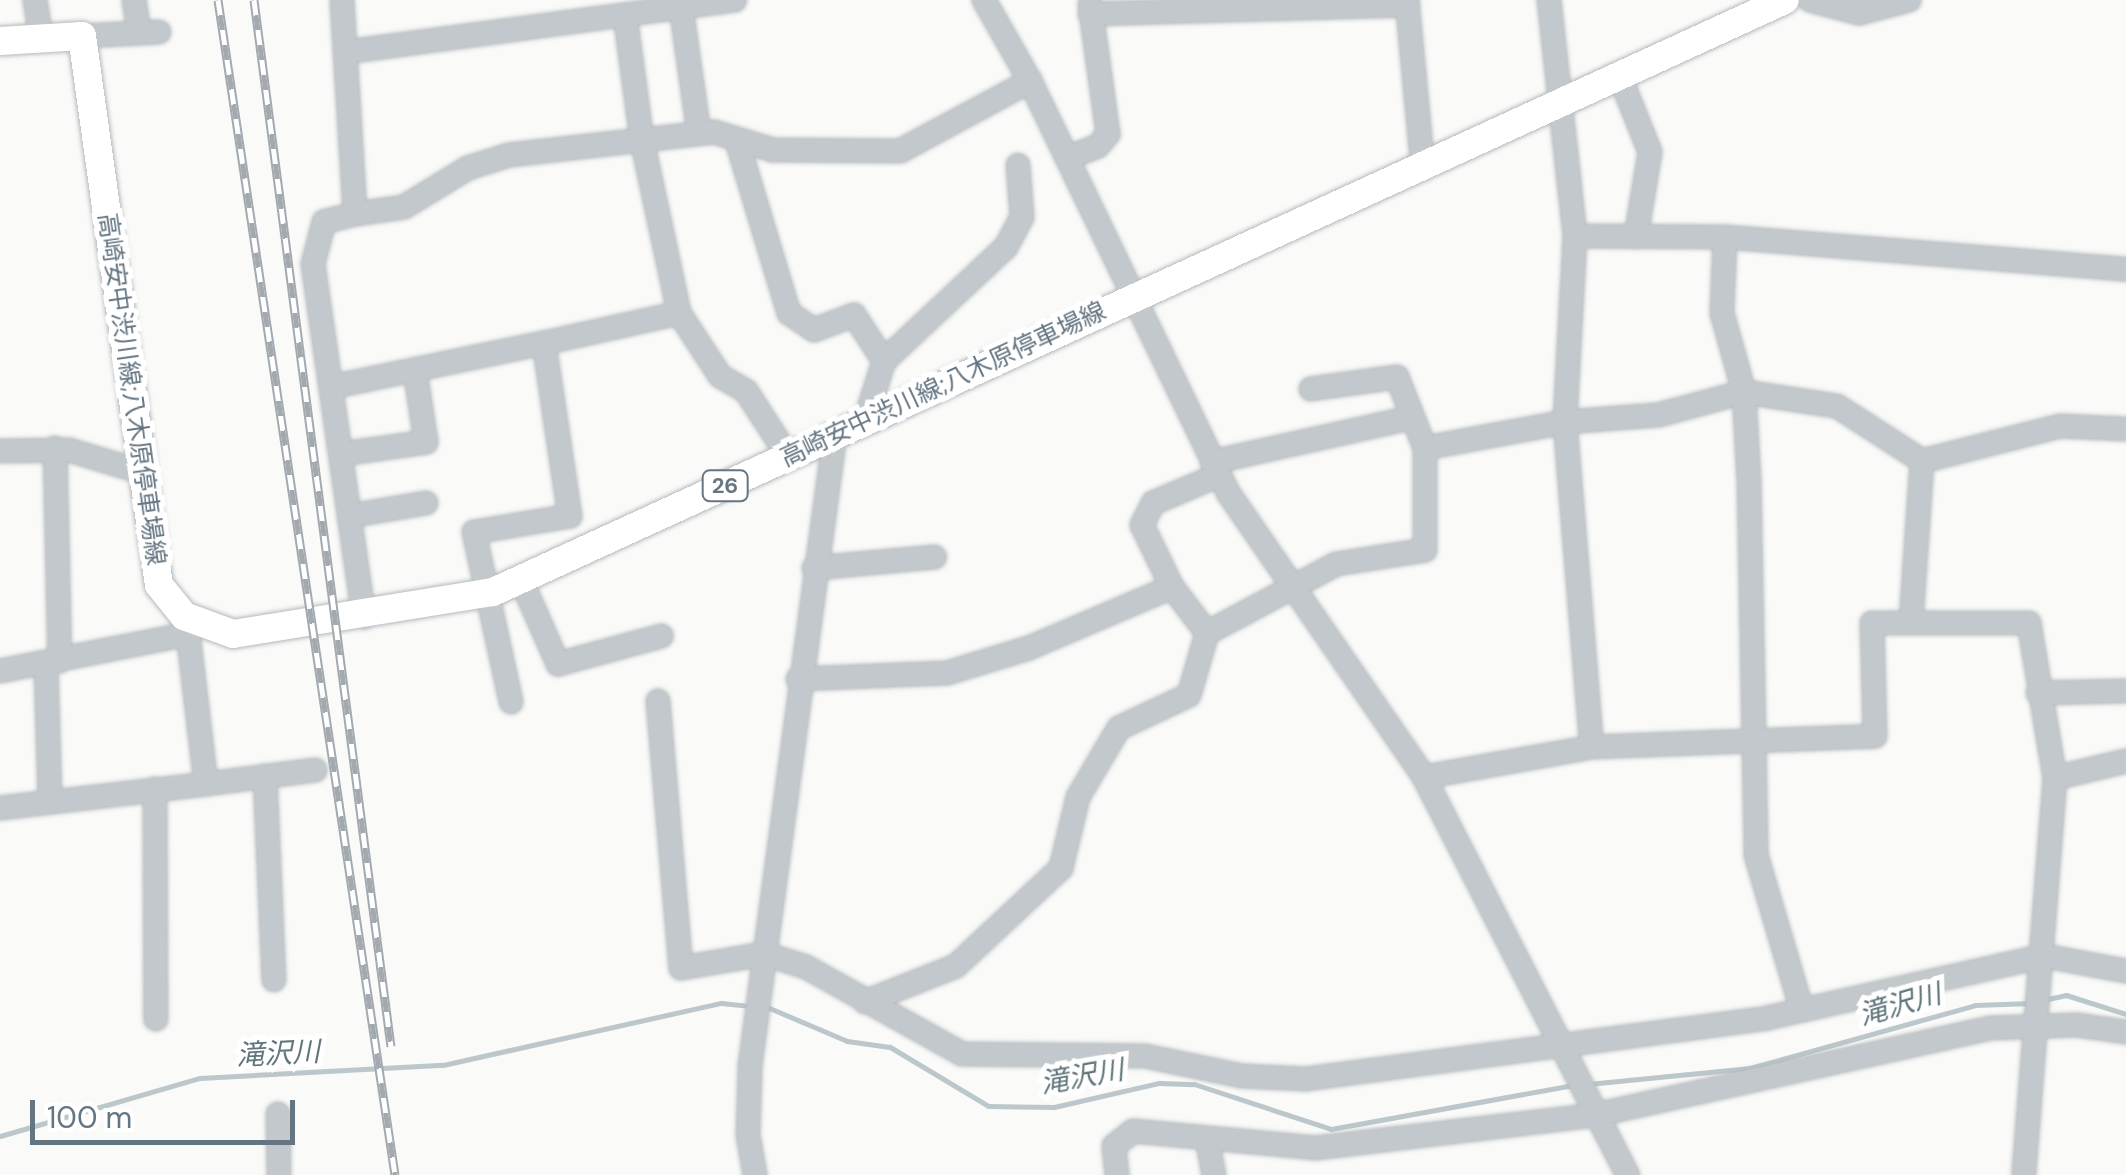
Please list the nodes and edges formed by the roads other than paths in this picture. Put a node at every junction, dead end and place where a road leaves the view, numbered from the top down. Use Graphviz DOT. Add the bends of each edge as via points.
graph roads {
  1 [pos="35,0"];
  2 [pos="134,0"];
  3 [pos="342,0"];
  4 [pos="735,0"];
  5 [pos="984,0"];
  6 [pos="1549,0"];
  7 [pos="1785,0"];
  8 [pos="1810,0"];
  9 [pos="1909,0"];
  10 [pos="1407,2"];
  11 [pos="681,7"];
  12 [pos="1090,7"];
  13 [pos="625,14"];
  14 [pos="82,36"];
  15 [pos="41,39"];
  16 [pos="0,42"];
  17 [pos="346,52"];
  18 [pos="1620,77"];
  19 [pos="1030,81"];
  20 [pos="1558,106"];
  21 [pos="699,134"];
  22 [pos="642,140"];
  23 [pos="736,142"];
  24 [pos="1067,158"];
  25 [pos="1018,165"];
  26 [pos="1422,169"];
  27 [pos="355,214"];
  28 [pos="1575,236"];
  29 [pos="1636,236"];
  30 [pos="1725,238"];
  31 [pos="2126,269"];
  32 [pos="1135,297"];
  33 [pos="679,314"];
  34 [pos="544,343"];
  35 [pos="884,361"];
  36 [pos="415,370"];
  37 [pos="332,387"];
  38 [pos="1311,389"];
  39 [pos="1744,392"];
  40 [pos="1410,418"];
  41 [pos="866,422"];
  42 [pos="1566,422"];
  43 [pos="2126,430"];
  44 [pos="835,434"];
  45 [pos="54,448"];
  46 [pos="1425,448"];
  47 [pos="0,451"];
  48 [pos="341,454"];
  49 [pos="788,456"];
  50 [pos="1922,461"];
  51 [pos="1216,468"];
  52 [pos="142,472"];
  53 [pos="426,503"];
  54 [pos="350,516"];
  55 [pos="934,557"];
  56 [pos="814,568"];
  57 [pos="521,580"];
  58 [pos="1172,587"];
  59 [pos="1288,587"];
  60 [pos="489,593"];
  61 [pos="364,617"];
  62 [pos="1911,622"];
  63 [pos="191,628"];
  64 [pos="1207,633"];
  65 [pos="661,636"];
  66 [pos="53,664"];
  67 [pos="0,671"];
  68 [pos="798,678"];
  69 [pos="2126,692"];
  70 [pos="2038,693"];
  71 [pos="658,701"];
  72 [pos="511,702"];
  73 [pos="1750,740"];
  74 [pos="1592,748"];
  75 [pos="2126,761"];
  76 [pos="315,770"];
  77 [pos="265,776"];
  78 [pos="1424,777"];
  79 [pos="2055,778"];
  80 [pos="206,784"];
  81 [pos="156,789"];
  82 [pos="50,800"];
  83 [pos="0,808"];
  84 [pos="765,954"];
  85 [pos="2044,956"];
  86 [pos="2126,970"];
  87 [pos="274,980"];
  88 [pos="865,1002"];
  89 [pos="1801,1007"];
  90 [pos="156,1019"];
  91 [pos="2034,1021"];
  92 [pos="2126,1032"];
  93 [pos="1564,1047"];
  94 [pos="278,1114"];
  95 [pos="1595,1115"];
  96 [pos="1207,1140"];
  97 [pos="1626,1174"];
  98 [pos="279,1175"];
  99 [pos="755,1175"];
  100 [pos="1117,1175"];
  101 [pos="1214,1175"];
  102 [pos="2024,1175"];
  1 -- 15 [label="street"];
  2 -- 14 [label="street" via="149,32"];
  3 -- 17 [label="street"];
  4 -- 11 [label="street"];
  5 -- 19 [label="street"];
  6 -- 20 [label="street"];
  7 -- 18 [label="main road, 高崎安中渋川線;八木原停車場線 / 26"];
  8 -- 9 [label="street" via="1858,13"];
  10 -- 12 [label="street"];
  10 -- 26 [label="street"];
  11 -- 13 [label="street"];
  11 -- 21 [label="street"];
  12 -- 24 [label="street" via="1108,134 1098,146"];
  13 -- 17 [label="street"];
  13 -- 22 [label="street"];
  14 -- 15 [label="main road"];
  14 -- 52 [label="main road, 高崎安中渋川線;八木原停車場線"];
  15 -- 16 [label="main road"];
  17 -- 27 [label="street"];
  18 -- 20 [label="main road, 高崎安中渋川線;八木原停車場線 / 26"];
  18 -- 29 [label="street" via="1650,152"];
  19 -- 23 [label="street" via="900,151 825,155"];
  19 -- 24 [label="street"];
  20 -- 26 [label="main road, 高崎安中渋川線;八木原停車場線 / 26"];
  20 -- 28 [label="street"];
  21 -- 22 [label="street"];
  21 -- 23 [label="street"];
  22 -- 27 [label="street" via="509,155 468,168 404,207"];
  22 -- 33 [label="street"];
  23 -- 35 [label="street" via="789,313 814,330 854,315"];
  24 -- 32 [label="street"];
  25 -- 35 [label="street" via="1022,217 1006,246"];
  26 -- 32 [label="main road, 高崎安中渋川線;八木原停車場線 / 26"];
  27 -- 37 [label="street" via="324,222 315,247"];
  28 -- 29 [label="street"];
  28 -- 42 [label="street"];
  29 -- 30 [label="street"];
  30 -- 31 [label="street"];
  30 -- 39 [label="street" via="1722,313"];
  32 -- 41 [label="main road, 高崎安中渋川線;八木原停車場線 / 26"];
  32 -- 51 [label="street"];
  33 -- 34 [label="street"];
  33 -- 49 [label="street" via="720,376 746,390"];
  34 -- 36 [label="street"];
  34 -- 60 [label="street" via="570,516 474,532"];
  35 -- 41 [label="street"];
  36 -- 37 [label="street"];
  36 -- 48 [label="street" via="426,442"];
  37 -- 48 [label="street"];
  38 -- 40 [label="street" via="1396,377"];
  39 -- 42 [label="street" via="1658,415"];
  39 -- 50 [label="street" via="1836,406"];
  39 -- 73 [label="street"];
  40 -- 46 [label="street"];
  40 -- 51 [label="street"];
  41 -- 44 [label="main road, 高崎安中渋川線;八木原停車場線 / 26"];
  42 -- 46 [label="street"];
  42 -- 74 [label="street"];
  43 -- 50 [label="street" via="2060,426"];
  44 -- 49 [label="main road, 高崎安中渋川線;八木原停車場線 / 26"];
  44 -- 56 [label="street"];
  45 -- 47 [label="street"];
  45 -- 52 [label="street"];
  45 -- 66 [label="street"];
  46 -- 59 [label="street" via="1425,550 1336,564"];
  48 -- 54 [label="street"];
  49 -- 57 [label="main road, 高崎安中渋川線;八木原停車場線 / 26"];
  50 -- 62 [label="street"];
  51 -- 58 [label="street" via="1154,503 1142,525"];
  51 -- 59 [label="street"];
  52 -- 63 [label="main road, 高崎安中渋川線;八木原停車場線" via="160,585"];
  53 -- 54 [label="street"];
  54 -- 61 [label="street"];
  55 -- 56 [label="street"];
  56 -- 68 [label="street"];
  57 -- 60 [label="main road, 高崎安中渋川線;八木原停車場線 / 26"];
  57 -- 65 [label="street" via="563,666"];
  58 -- 64 [label="street"];
  58 -- 68 [label="street" via="1029,648 947,673"];
  59 -- 64 [label="street"];
  59 -- 78 [label="street"];
  60 -- 61 [label="main road, 高崎安中渋川線;八木原停車場線 / 26"];
  60 -- 72 [label="street"];
  61 -- 63 [label="main road, 高崎安中渋川線;八木原停車場線 / 26" via="233,634"];
  62 -- 70 [label="street" via="2029,623"];
  62 -- 73 [label="street" via="1872,623 1875,736"];
  63 -- 66 [label="street"];
  63 -- 80 [label="street"];
  64 -- 88 [label="street" via="1189,695 1119,728 1078,797 1061,868 956,966"];
  66 -- 67 [label="street"];
  66 -- 82 [label="street"];
  68 -- 84 [label="street"];
  69 -- 70 [label="street"];
  70 -- 79 [label="street"];
  71 -- 84 [label="street" via="680,968"];
  73 -- 74 [label="street"];
  73 -- 89 [label="street" via="1756,855"];
  74 -- 78 [label="street"];
  75 -- 79 [label="street"];
  76 -- 77 [label="street"];
  77 -- 80 [label="street"];
  77 -- 87 [label="street"];
  78 -- 93 [label="street"];
  79 -- 85 [label="street"];
  80 -- 81 [label="street"];
  81 -- 82 [label="street"];
  81 -- 90 [label="street"];
  82 -- 83 [label="street"];
  84 -- 88 [label="street" via="806,968"];
  84 -- 99 [label="street" via="747,1107"];
  85 -- 86 [label="street"];
  85 -- 89 [label="street"];
  85 -- 91 [label="street"];
  88 -- 93 [label="street" via="962,1054 1145,1056 1242,1076 1306,1079"];
  89 -- 93 [label="street"];
  91 -- 92 [label="street"];
  91 -- 95 [label="street"];
  91 -- 102 [label="street"];
  93 -- 95 [label="street"];
  94 -- 98 [label="street"];
  95 -- 96 [label="street" via="1315,1148"];
  95 -- 97 [label="street"];
  96 -- 100 [label="street" via="1126,1133 1114,1146"];
  96 -- 101 [label="street"];
}
